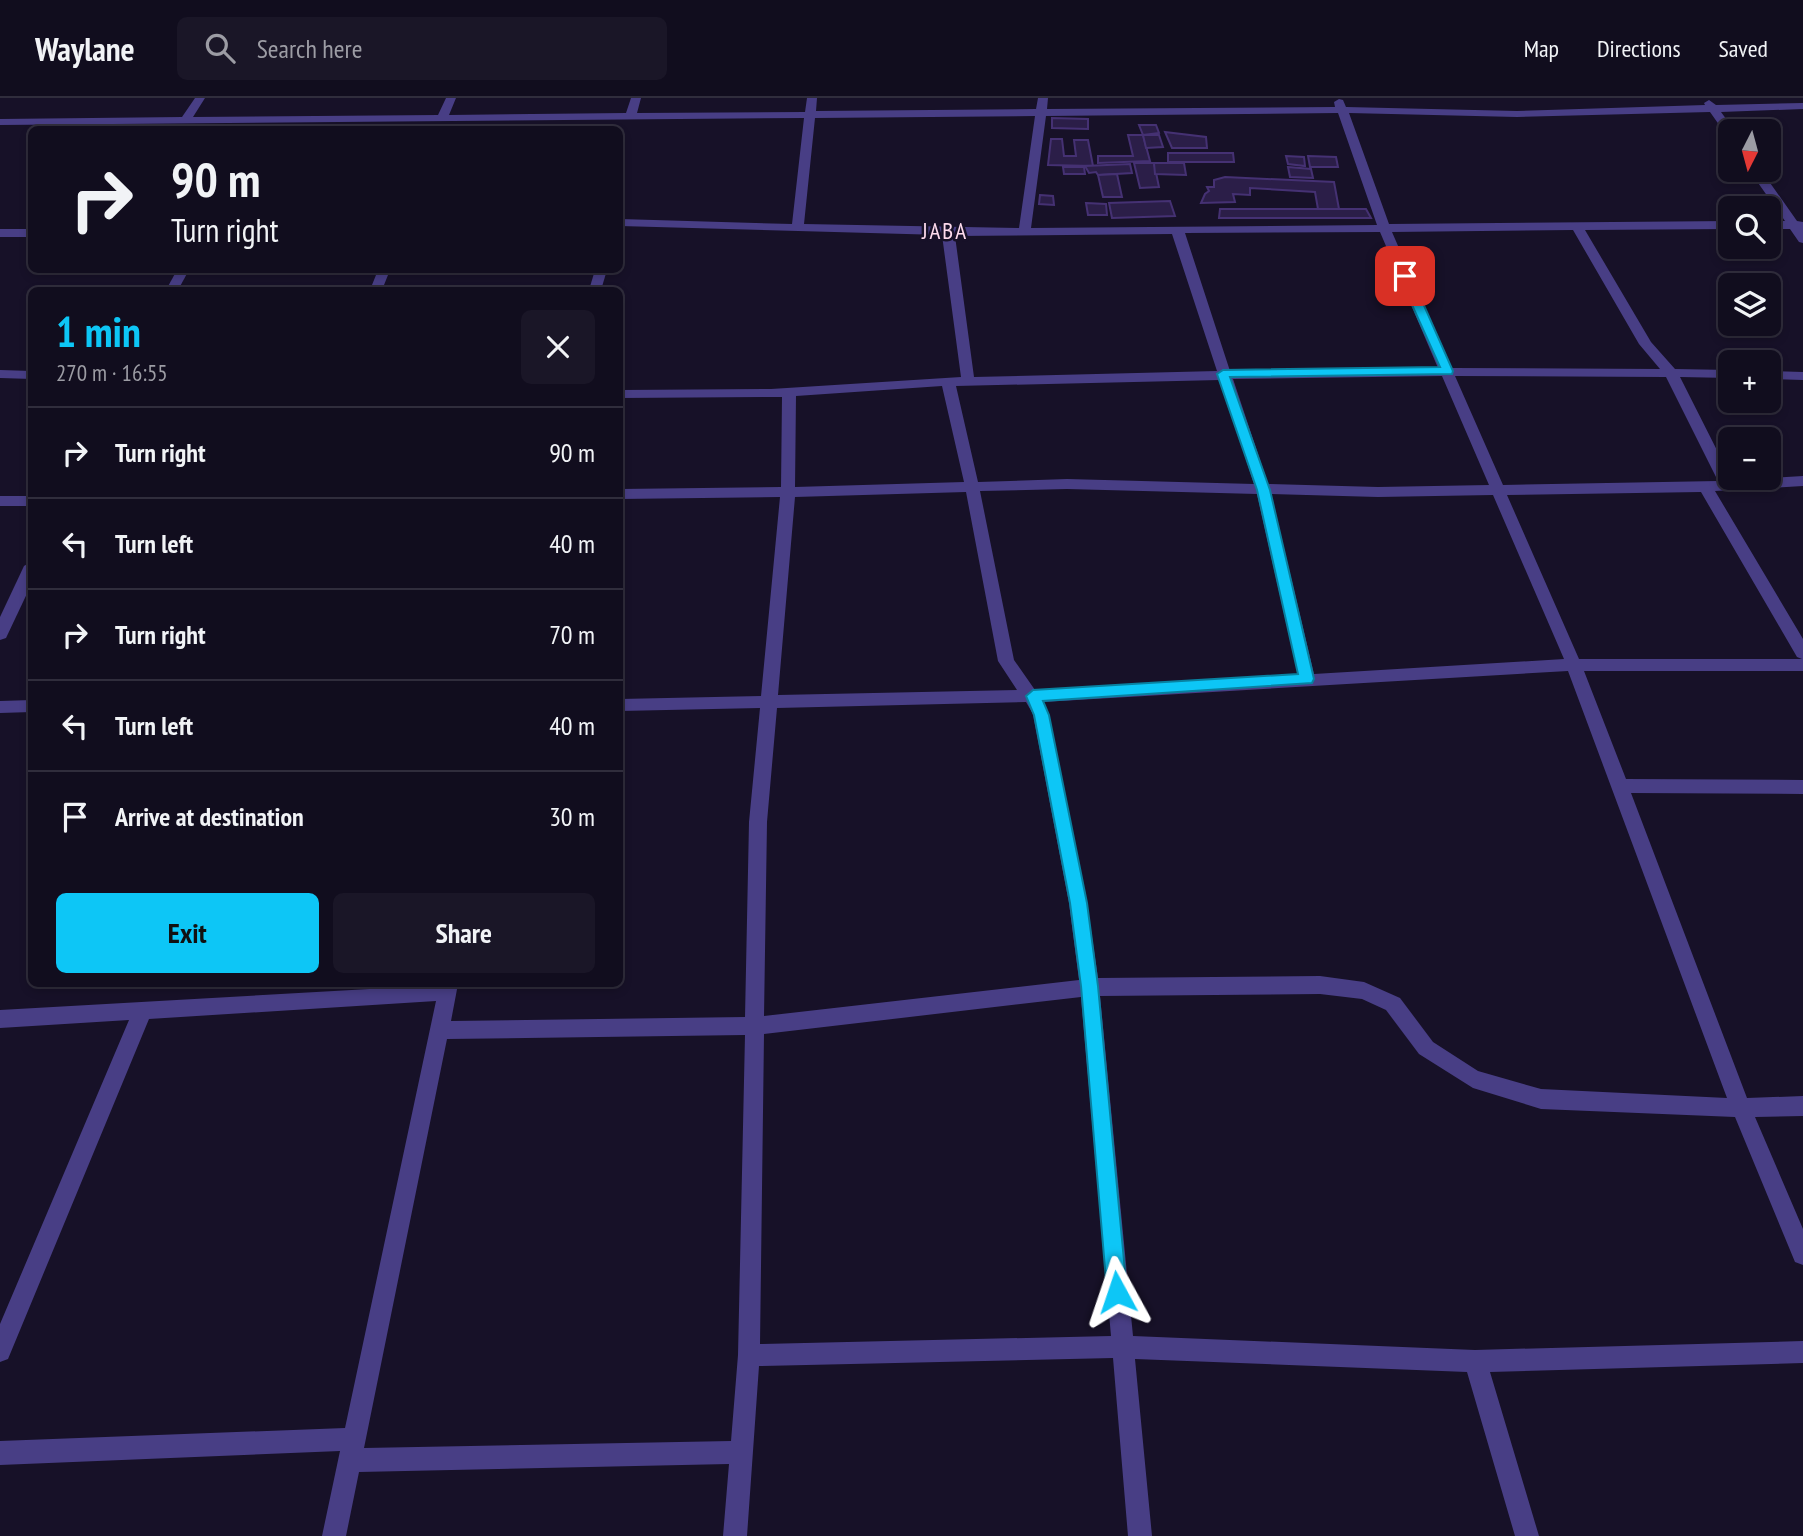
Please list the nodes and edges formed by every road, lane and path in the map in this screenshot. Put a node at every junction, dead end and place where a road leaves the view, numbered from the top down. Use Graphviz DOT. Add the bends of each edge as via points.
graph roads {
  1 [pos="200,98"];
  2 [pos="451,98"];
  3 [pos="636,98"];
  4 [pos="812,98"];
  5 [pos="1043,98"];
  6 [pos="1510,98"];
  7 [pos="1705,98"];
  8 [pos="1340,104"];
  9 [pos="1803,106"];
  10 [pos="1713,108"];
  11 [pos="1041,114"];
  12 [pos="1517,114"];
  13 [pos="811,116"];
  14 [pos="629,118"];
  15 [pos="442,119"];
  16 [pos="1721,119"];
  17 [pos="185,120"];
  18 [pos="0,122"];
  19 [pos="256,125"];
  20 [pos="1764,182"];
  21 [pos="623,223"];
  22 [pos="1718,225"];
  23 [pos="1798,225"];
  24 [pos="1577,226"];
  25 [pos="798,227"];
  26 [pos="1384,228"];
  27 [pos="1177,229"];
  28 [pos="948,232"];
  29 [pos="1024,232"];
  30 [pos="5,233"];
  31 [pos="28,233"];
  32 [pos="1803,239"];
  33 [pos="0,247"];
  34 [pos="1447,371"];
  35 [pos="1671,373"];
  36 [pos="0,374"];
  37 [pos="1223,374"];
  38 [pos="1718,374"];
  39 [pos="1781,375"];
  40 [pos="28,376"];
  41 [pos="1803,376"];
  42 [pos="968,381"];
  43 [pos="948,382"];
  44 [pos="789,392"];
  45 [pos="623,394"];
  46 [pos="1718,467"];
  47 [pos="1803,481"];
  48 [pos="1781,482"];
  49 [pos="972,485"];
  50 [pos="1718,486"];
  51 [pos="1705,487"];
  52 [pos="1263,490"];
  53 [pos="1498,490"];
  54 [pos="788,492"];
  55 [pos="623,494"];
  56 [pos="0,501"];
  57 [pos="28,501"];
  58 [pos="28,574"];
  59 [pos="0,634"];
  60 [pos="1803,653"];
  61 [pos="1574,665"];
  62 [pos="1803,665"];
  63 [pos="1307,679"];
  64 [pos="1033,696"];
  65 [pos="769,702"];
  66 [pos="623,705"];
  67 [pos="28,706"];
  68 [pos="0,707"];
  69 [pos="1620,786"];
  70 [pos="1803,787"];
  71 [pos="1090,986"];
  72 [pos="448,988"];
  73 [pos="143,1009"];
  74 [pos="0,1019"];
  75 [pos="755,1026"];
  76 [pos="440,1030"];
  77 [pos="1803,1106"];
  78 [pos="1741,1108"];
  79 [pos="1803,1254"];
  80 [pos="1122,1347"];
  81 [pos="0,1351"];
  82 [pos="1803,1352"];
  83 [pos="749,1354"];
  84 [pos="1475,1361"];
  85 [pos="352,1449"];
  86 [pos="742,1452"];
  87 [pos="0,1453"];
  88 [pos="334,1536"];
  89 [pos="736,1536"];
  90 [pos="1140,1536"];
  91 [pos="1527,1536"];
  1 -- 17 [label="street"];
  2 -- 15 [label="street"];
  3 -- 14 [label="street"];
  4 -- 13 [label="street"];
  5 -- 11 [label="street"];
  6 -- 12 [label="street"];
  7 -- 10 [label="street"];
  8 -- 11 [label="street"];
  8 -- 12 [label="street"];
  8 -- 26 [label="street"];
  9 -- 10 [label="street"];
  10 -- 12 [label="street"];
  10 -- 16 [label="street"];
  11 -- 13 [label="street"];
  11 -- 29 [label="street"];
  13 -- 14 [label="street"];
  13 -- 25 [label="street"];
  14 -- 15 [label="street"];
  15 -- 19 [label="street"];
  17 -- 18 [label="street"];
  17 -- 19 [label="street"];
  20 -- 23 [label="street"];
  21 -- 25 [label="street"];
  22 -- 24 [label="street"];
  23 -- 32 [label="street"];
  24 -- 26 [label="street"];
  24 -- 35 [label="street" via="1646,344"];
  25 -- 28 [label="street"];
  26 -- 27 [label="street"];
  26 -- 34 [label="street"];
  27 -- 29 [label="street"];
  27 -- 37 [label="street"];
  28 -- 29 [label="street"];
  28 -- 42 [label="street"];
  30 -- 31 [label="street"];
  30 -- 33 [label="street"];
  34 -- 35 [label="street"];
  34 -- 37 [label="street"];
  34 -- 53 [label="street"];
  35 -- 38 [label="street"];
  35 -- 46 [label="street"];
  36 -- 40 [label="street"];
  37 -- 42 [label="street"];
  37 -- 52 [label="street"];
  39 -- 41 [label="street"];
  42 -- 43 [label="street"];
  43 -- 44 [label="street"];
  43 -- 49 [label="street"];
  44 -- 45 [label="street"];
  44 -- 54 [label="street"];
  47 -- 48 [label="street"];
  49 -- 52 [label="street"];
  49 -- 54 [label="street"];
  49 -- 64 [label="street" via="1006,661"];
  50 -- 51 [label="street"];
  51 -- 53 [label="street"];
  51 -- 60 [label="street"];
  52 -- 53 [label="street"];
  52 -- 63 [label="street"];
  53 -- 61 [label="street"];
  54 -- 55 [label="street"];
  54 -- 65 [label="street"];
  56 -- 57 [label="street"];
  58 -- 59 [label="street"];
  61 -- 62 [label="street"];
  61 -- 63 [label="street"];
  61 -- 69 [label="street"];
  63 -- 64 [label="street"];
  64 -- 65 [label="street"];
  64 -- 71 [label="street" via="1041,715 1079,903"];
  65 -- 66 [label="street"];
  65 -- 75 [label="street" via="758,822"];
  67 -- 68 [label="street"];
  69 -- 70 [label="street"];
  69 -- 78 [label="street"];
  71 -- 75 [label="street"];
  71 -- 78 [label="street" via="1320,985 1364,991 1393,1004 1426,1048 1473,1079 1541,1100"];
  71 -- 80 [label="street"];
  72 -- 73 [label="street"];
  72 -- 76 [label="street"];
  73 -- 74 [label="street"];
  73 -- 81 [label="street"];
  75 -- 76 [label="street"];
  75 -- 83 [label="street"];
  76 -- 85 [label="street"];
  77 -- 78 [label="street"];
  78 -- 79 [label="street"];
  80 -- 83 [label="street"];
  80 -- 84 [label="street"];
  80 -- 90 [label="street"];
  82 -- 84 [label="street"];
  83 -- 86 [label="street"];
  84 -- 91 [label="street"];
  85 -- 86 [label="street"];
  85 -- 87 [label="street"];
  85 -- 88 [label="street"];
  86 -- 89 [label="street"];
}
